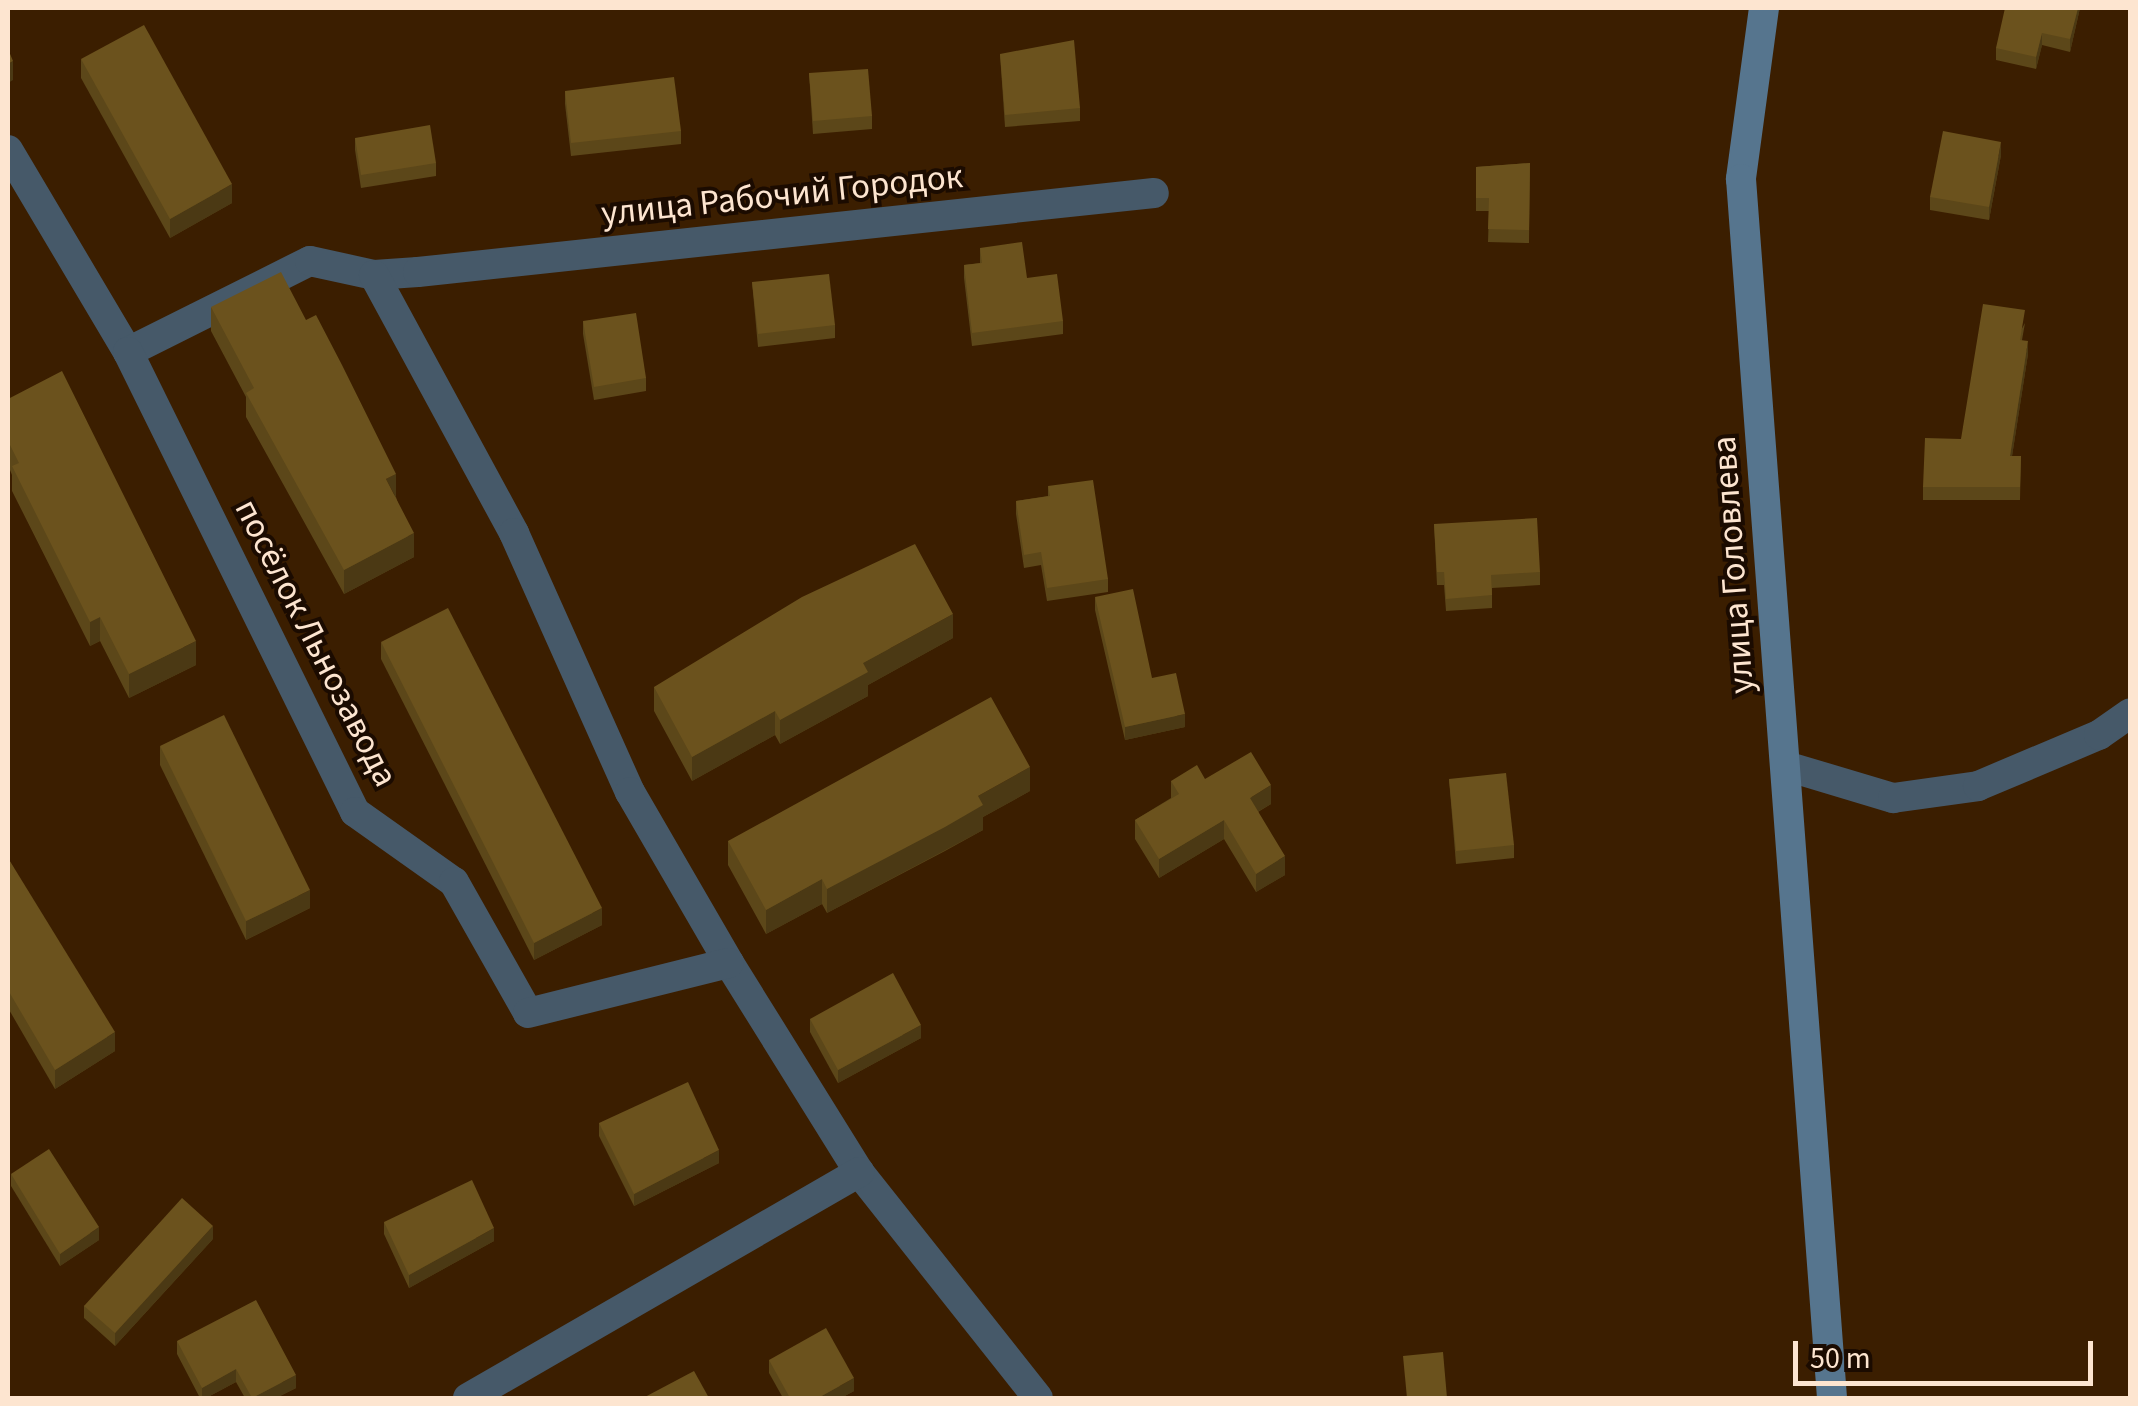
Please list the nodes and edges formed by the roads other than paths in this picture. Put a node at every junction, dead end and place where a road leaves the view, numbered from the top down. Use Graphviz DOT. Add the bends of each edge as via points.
graph roads {
  1 [pos="1764,8"];
  2 [pos="8,150"];
  3 [pos="1154,193"];
  4 [pos="374,275"];
  5 [pos="128,352"];
  6 [pos="2130,712"];
  7 [pos="1786,766"];
  8 [pos="728,962"];
  9 [pos="859,1172"];
  10 [pos="468,1398"];
  11 [pos="1038,1398"];
  12 [pos="1832,1398"];
  1 -- 7 [label="main road, улица Головлева" via="1741,179"];
  2 -- 5 [label="street"];
  3 -- 4 [label="street, улица Рабочий Городок"];
  4 -- 5 [label="street, улица Рабочий Городок" via="310,261"];
  4 -- 8 [label="street" via="514,533 630,792"];
  5 -- 8 [label="street, посёлок Льнозавода" via="355,812 454,882 528,1013"];
  6 -- 7 [label="street" via="2099,735 1978,786 1893,798"];
  7 -- 12 [label="main road, улица Головлева"];
  8 -- 9 [label="street"];
  9 -- 10 [label="street"];
  9 -- 11 [label="street"];
}
